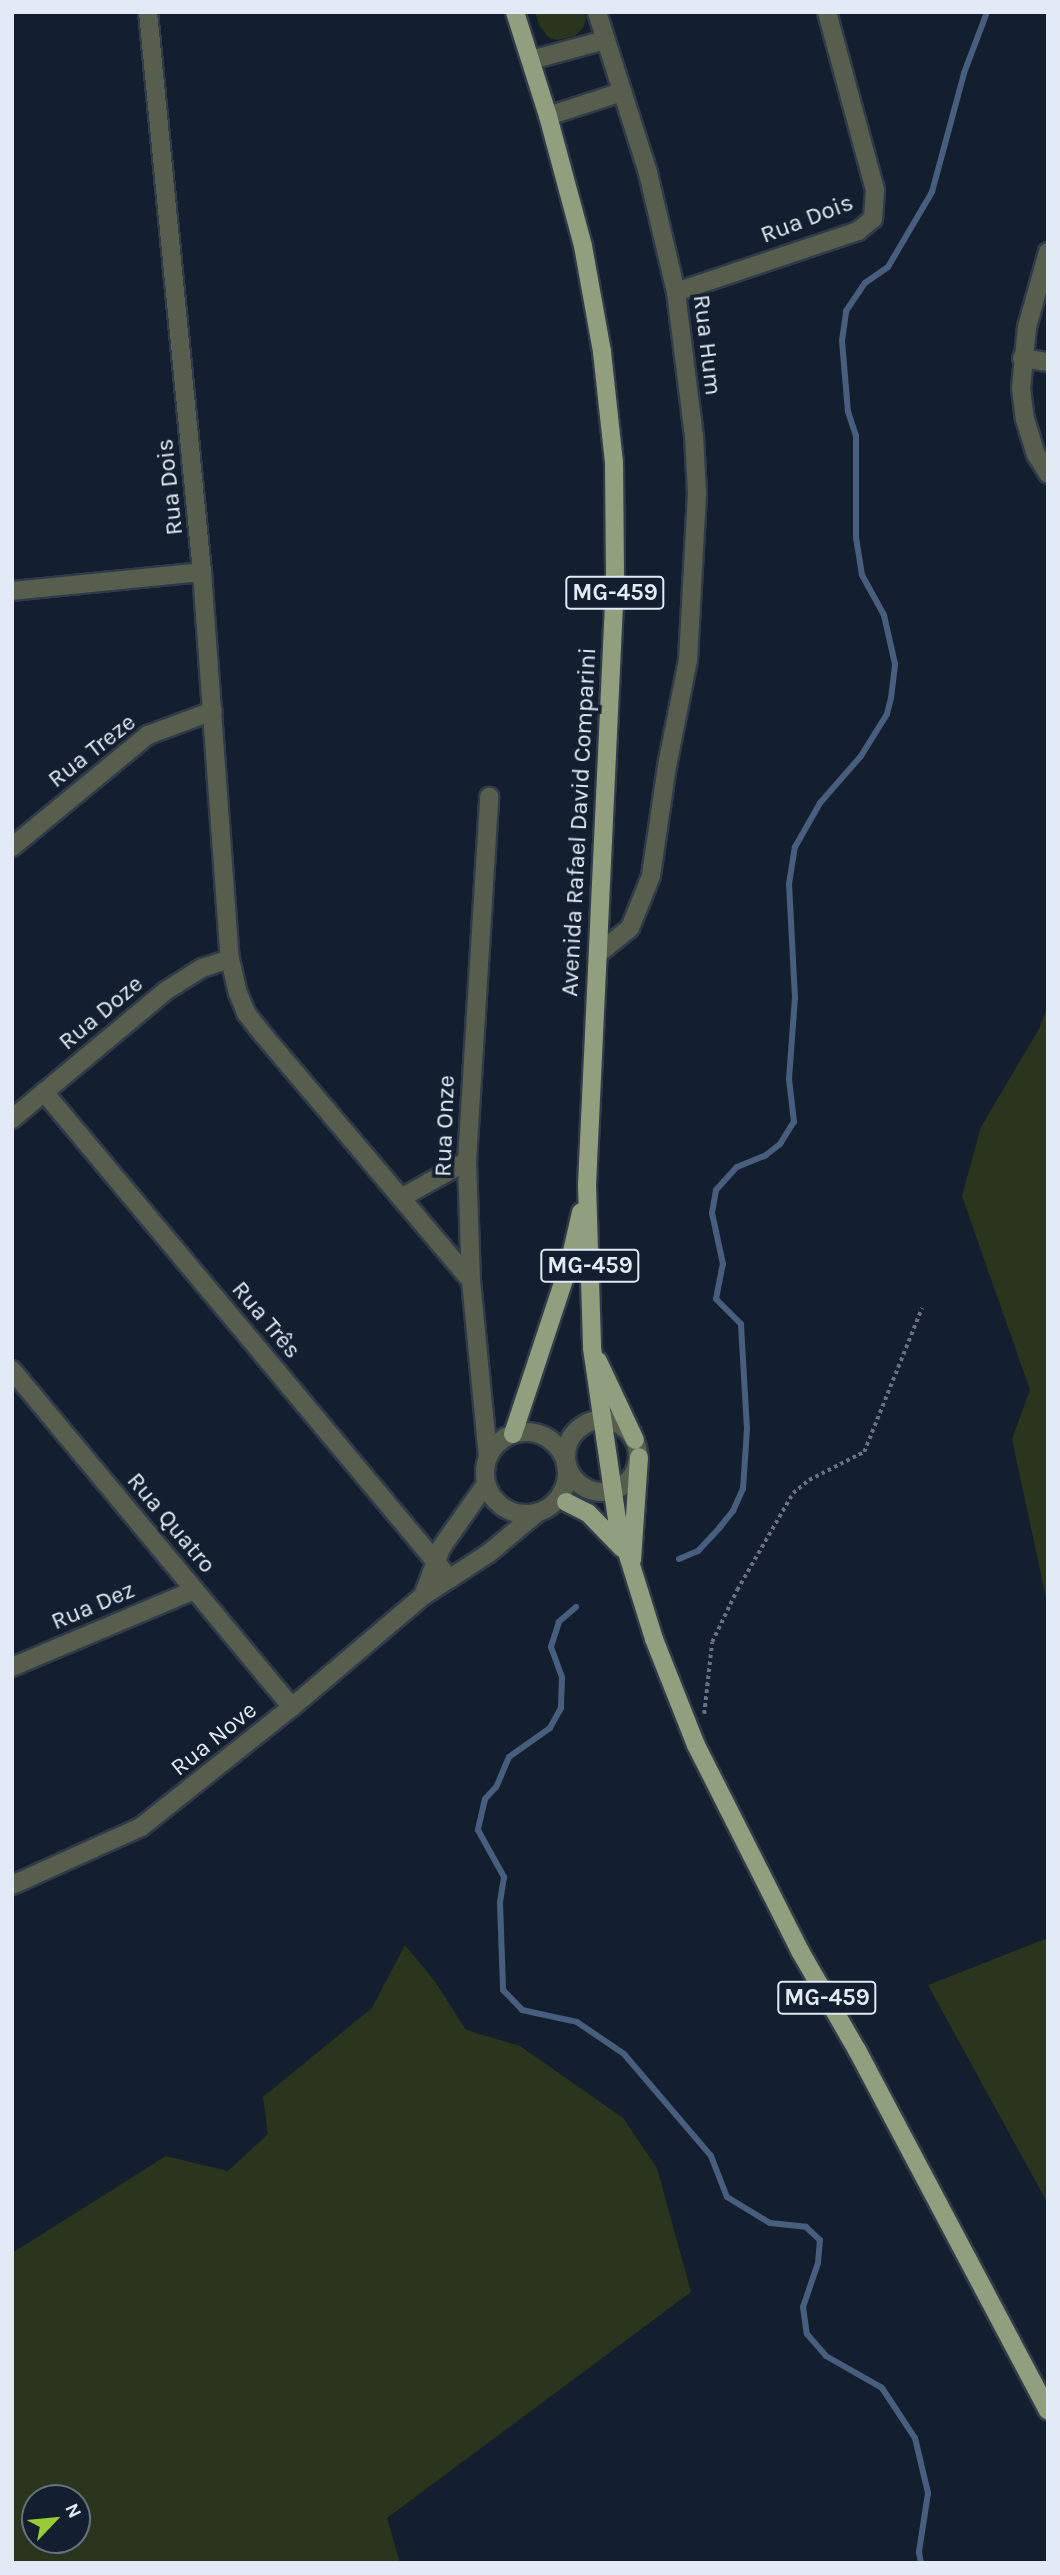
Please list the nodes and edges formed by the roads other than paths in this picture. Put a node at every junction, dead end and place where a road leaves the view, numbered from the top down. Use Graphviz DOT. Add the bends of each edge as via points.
graph roads {
  1 [pos="148,12"];
  2 [pos="515,12"];
  3 [pos="597,12"];
  4 [pos="827,12"];
  5 [pos="606,40"];
  6 [pos="531,60"];
  7 [pos="622,92"];
  8 [pos="548,116"];
  9 [pos="1048,252"];
  10 [pos="676,292"];
  11 [pos="1022,358"];
  12 [pos="1048,362"];
  13 [pos="1048,474"];
  14 [pos="202,572"];
  15 [pos="12,591"];
  16 [pos="213,711"];
  17 [pos="489,797"];
  18 [pos="12,847"];
  19 [pos="598,954"];
  20 [pos="230,959"];
  21 [pos="44,1092"];
  22 [pos="12,1119"];
  23 [pos="467,1161"];
  24 [pos="587,1185"];
  25 [pos="401,1198"];
  26 [pos="471,1281"];
  27 [pos="592,1348"];
  28 [pos="12,1370"];
  29 [pos="601,1420"];
  30 [pos="574,1433"];
  31 [pos="513,1434"];
  32 [pos="539,1435"];
  33 [pos="637,1449"];
  34 [pos="488,1457"];
  35 [pos="565,1464"];
  36 [pos="486,1484"];
  37 [pos="604,1492"];
  38 [pos="552,1506"];
  39 [pos="625,1552"];
  40 [pos="435,1561"];
  41 [pos="631,1574"];
  42 [pos="450,1579"];
  43 [pos="194,1590"];
  44 [pos="423,1596"];
  45 [pos="12,1667"];
  46 [pos="292,1707"];
  47 [pos="12,1885"];
  48 [pos="1048,2410"];
  1 -- 14 [label="street, Rua Dois"];
  2 -- 6 [label="main road, Avenida Rafael David Comparini / MG-459"];
  3 -- 5 [label="street, Rua Hum"];
  4 -- 10 [label="street, Rua Dois" via="875,190 873,219 858,231"];
  5 -- 6 [label="street"];
  5 -- 7 [label="street, Rua Hum"];
  6 -- 8 [label="main road, Avenida Rafael David Comparini / MG-459"];
  7 -- 8 [label="street"];
  7 -- 10 [label="street, Rua Hum" via="649,173"];
  8 -- 19 [label="main road, Avenida Rafael David Comparini / MG-459" via="583,246 602,352 614,462 615,582"];
  9 -- 11 [label="street"];
  10 -- 19 [label="street, Rua Hum" via="697,494 684,694 667,766 651,876 631,928"];
  11 -- 12 [label="street"];
  11 -- 13 [label="street" via="1025,419"];
  14 -- 15 [label="street"];
  14 -- 16 [label="street, Rua Dois"];
  16 -- 18 [label="street, Rua Treze" via="148,735"];
  16 -- 20 [label="street, Rua Dois"];
  17 -- 23 [label="street, Rua Onze"];
  19 -- 24 [label="main road, Avenida Rafael David Comparini / MG-459"];
  20 -- 21 [label="street, Rua Doze" via="202,968 167,990"];
  20 -- 25 [label="street, Rua Dois" via="246,1013"];
  21 -- 22 [label="street, Rua Doze"];
  21 -- 40 [label="street, Rua Três"];
  23 -- 25 [label="street"];
  23 -- 26 [label="street, Rua Onze"];
  24 -- 27 [label="main road, MG-459"];
  24 -- 31 [label="main road" via="569,1265"];
  25 -- 26 [label="street, Rua Dois"];
  26 -- 34 [label="street, Rua Onze"];
  27 -- 29 [label="main road, MG-459"];
  27 -- 33 [label="main road"];
  28 -- 43 [label="street, Rua Quatro"];
  29 -- 30 [label="street" via="586,1423"];
  29 -- 33 [label="street" via="624,1427"];
  29 -- 37 [label="main road, MG-459"];
  30 -- 32 [label="street"];
  30 -- 35 [label="street"];
  31 -- 32 [label="street"];
  31 -- 34 [label="street" via="498,1443"];
  32 -- 35 [label="street" via="556,1446"];
  33 -- 37 [label="street" via="631,1479"];
  33 -- 41 [label="main road"];
  34 -- 36 [label="street"];
  35 -- 37 [label="street" via="577,1482"];
  35 -- 38 [label="street" via="566,1482"];
  36 -- 38 [label="street" via="493,1499 506,1509 522,1514"];
  36 -- 40 [label="street"];
  37 -- 38 [label="street"];
  37 -- 39 [label="main road, MG-459"];
  38 -- 39 [label="main road" via="598,1521"];
  38 -- 42 [label="street, Rua Nove"];
  39 -- 41 [label="main road, MG-459"];
  40 -- 42 [label="street, Rua Três"];
  40 -- 44 [label="street"];
  41 -- 48 [label="main road, MG-459" via="696,1745 800,1951"];
  42 -- 44 [label="street, Rua Nove"];
  43 -- 45 [label="street, Rua Dez"];
  43 -- 46 [label="street, Rua Quatro"];
  44 -- 46 [label="street, Rua Nove"];
  46 -- 47 [label="street, Rua Nove" via="141,1827"];
}
